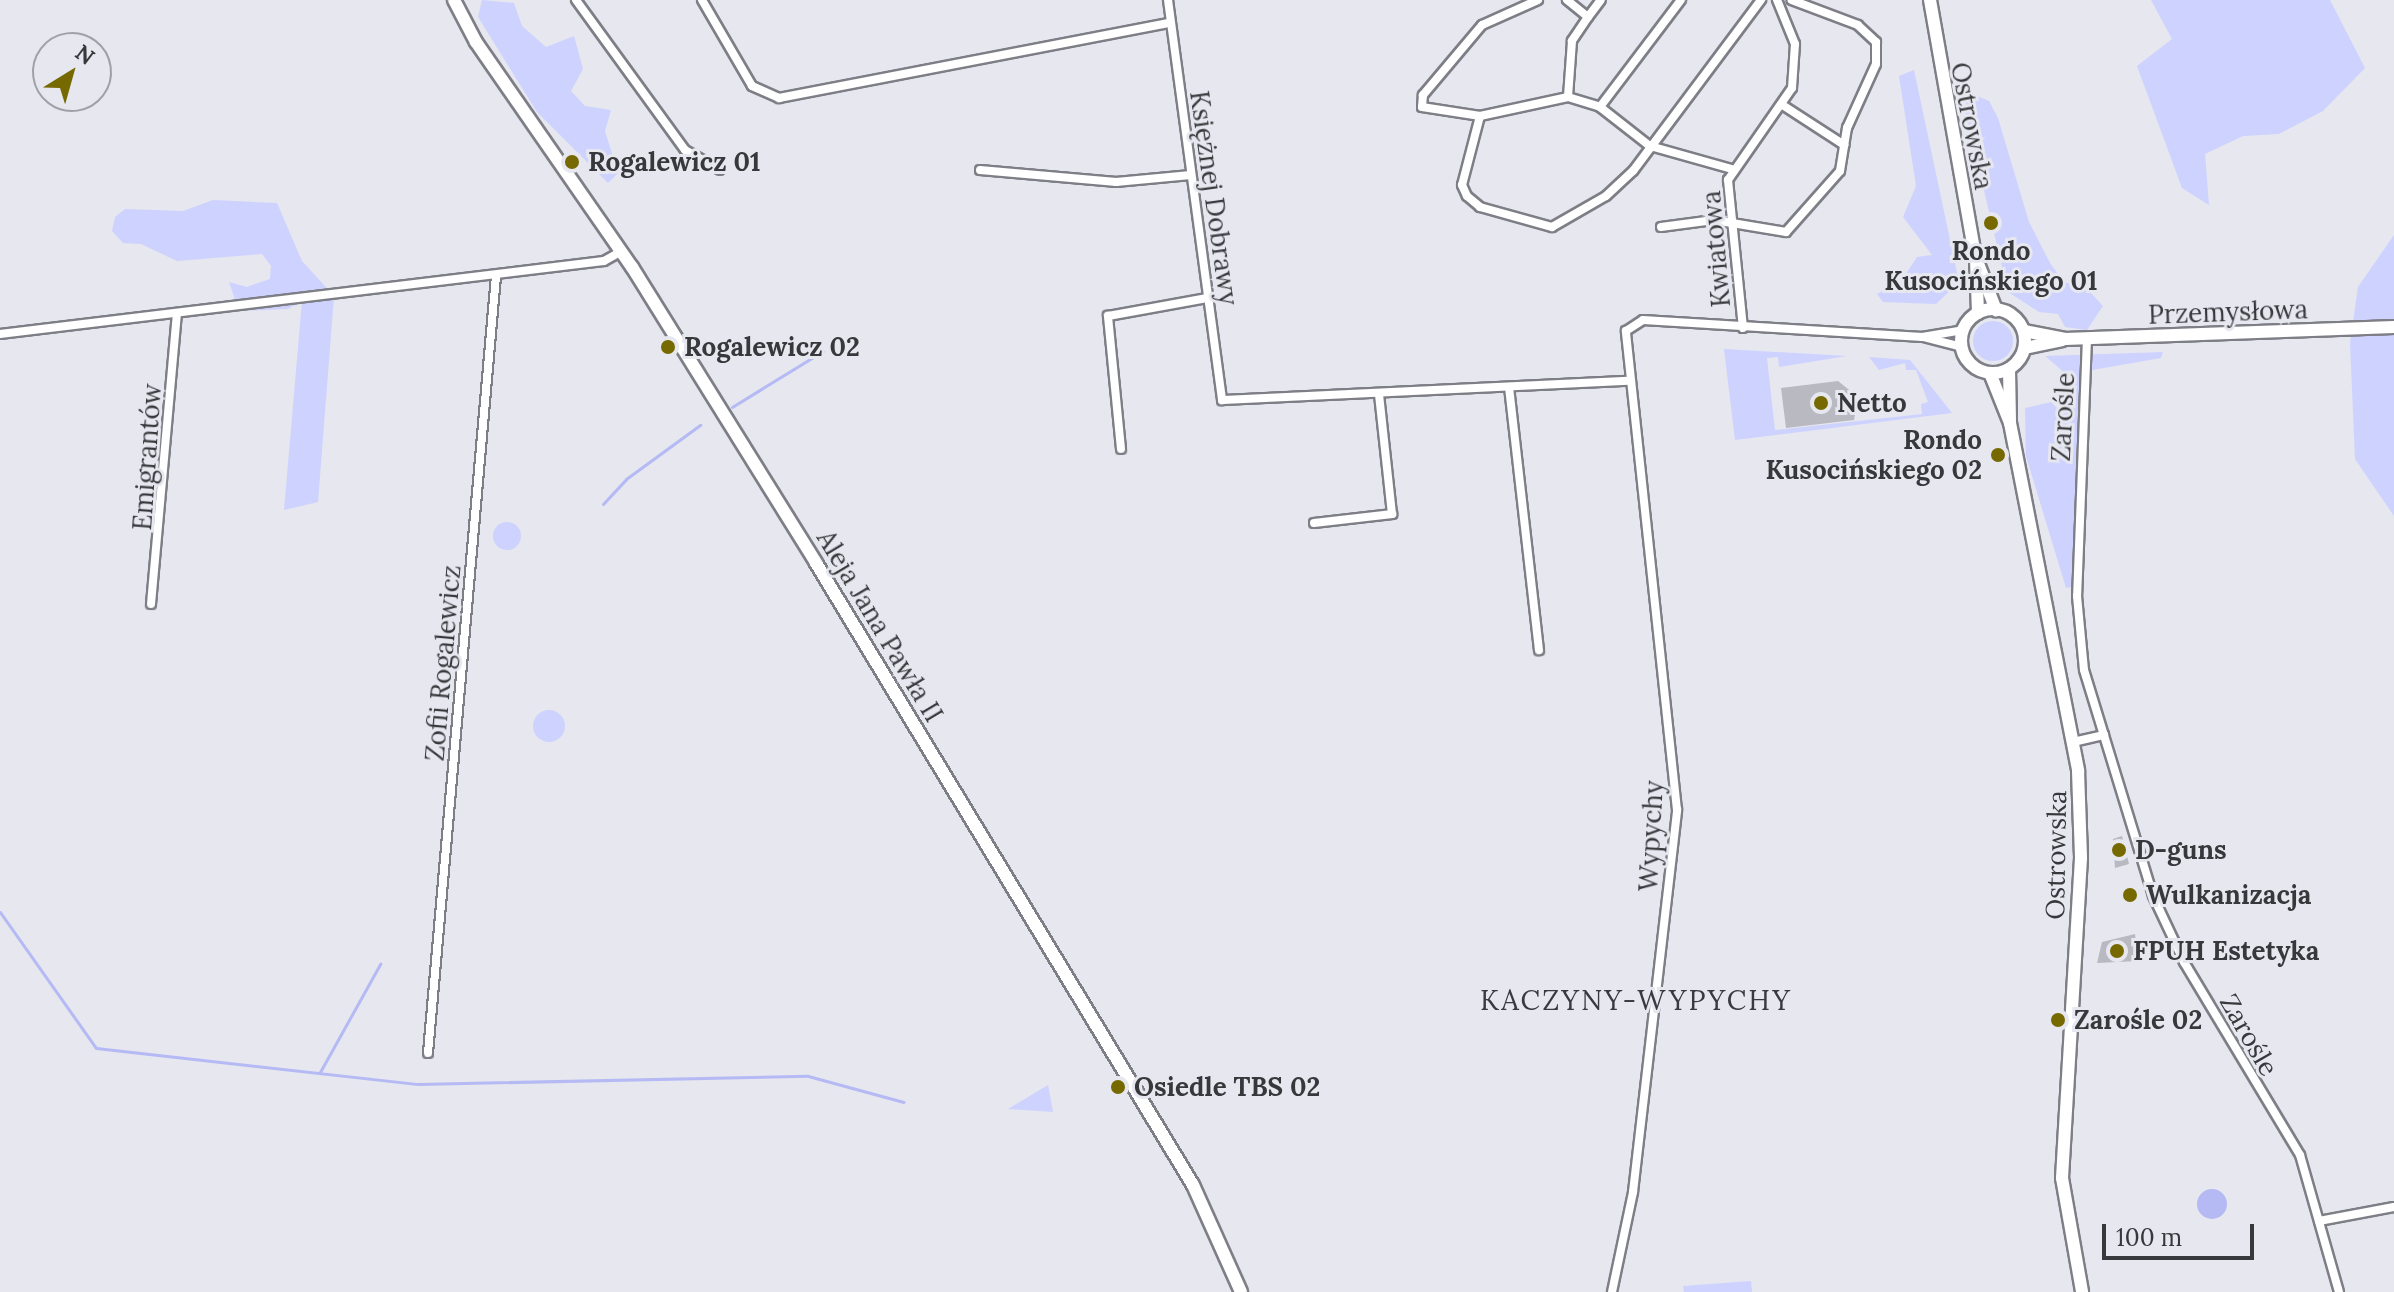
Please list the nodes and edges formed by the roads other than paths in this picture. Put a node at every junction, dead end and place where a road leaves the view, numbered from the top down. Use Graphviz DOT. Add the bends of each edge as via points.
graph roads {
  1 [pos="454,0"];
  2 [pos="576,0"];
  3 [pos="702,0"];
  4 [pos="1168,0"];
  5 [pos="1538,0"];
  6 [pos="1567,0"];
  7 [pos="1601,0"];
  8 [pos="1681,0"];
  9 [pos="1761,0"];
  10 [pos="1777,0"];
  11 [pos="1792,0"];
  12 [pos="1930,0"];
  13 [pos="1588,17"];
  14 [pos="1170,23"];
  15 [pos="1568,97"];
  16 [pos="1784,106"];
  17 [pos="1600,107"];
  18 [pos="1480,116"];
  19 [pos="1844,145"];
  20 [pos="1650,146"];
  21 [pos="1732,169"];
  22 [pos="720,170"];
  23 [pos="980,170"];
  24 [pos="1191,175"];
  25 [pos="1729,222"];
  26 [pos="1661,227"];
  27 [pos="622,251"];
  28 [pos="1976,260"];
  29 [pos="496,275"];
  30 [pos="1207,298"];
  31 [pos="1996,310"];
  32 [pos="177,313"];
  33 [pos="1978,313"];
  34 [pos="2394,327"];
  35 [pos="1743,328"];
  36 [pos="1964,330"];
  37 [pos="2024,331"];
  38 [pos="0,334"];
  39 [pos="1922,337"];
  40 [pos="2087,338"];
  41 [pos="2065,339"];
  42 [pos="1962,347"];
  43 [pos="2025,348"];
  44 [pos="2009,369"];
  45 [pos="1990,373"];
  46 [pos="1630,381"];
  47 [pos="1509,387"];
  48 [pos="1379,394"];
  49 [pos="2010,423"];
  50 [pos="1121,449"];
  51 [pos="1314,523"];
  52 [pos="151,604"];
  53 [pos="1539,650"];
  54 [pos="2104,735"];
  55 [pos="2073,742"];
  56 [pos="428,1053"];
  57 [pos="2394,1207"];
  58 [pos="2319,1221"];
  59 [pos="1241,1292"];
  60 [pos="1612,1292"];
  61 [pos="2082,1292"];
  62 [pos="2339,1292"];
  1 -- 27 [label="street, Aleja Jana Pawła II" via="476,42"];
  2 -- 22 [label="street" via="685,150"];
  3 -- 14 [label="street" via="752,86 769,96"];
  4 -- 14 [label="street, Księżnej Dobrawy"];
  5 -- 18 [label="street" via="1489,20 1428,88 1422,107"];
  6 -- 13 [label="street"];
  7 -- 13 [label="street"];
  8 -- 17 [label="street"];
  9 -- 20 [label="street"];
  10 -- 16 [label="street, Kwiatowa" via="1796,52"];
  11 -- 19 [label="street" via="1858,25 1876,42 1876,64"];
  12 -- 28 [label="street, Ostrowska"];
  13 -- 15 [label="street" via="1572,41"];
  14 -- 24 [label="street, Księżnej Dobrawy"];
  15 -- 17 [label="street"];
  15 -- 18 [label="street"];
  16 -- 19 [label="street"];
  16 -- 21 [label="street, Kwiatowa"];
  17 -- 20 [label="street"];
  18 -- 20 [label="street" via="1463,190 1480,207 1541,228 1606,196"];
  19 -- 25 [label="street" via="1840,171 1789,230"];
  20 -- 21 [label="street"];
  21 -- 25 [label="street, Kwiatowa"];
  23 -- 24 [label="street" via="1116,182"];
  24 -- 30 [label="street, Księżnej Dobrawy"];
  25 -- 26 [label="street"];
  25 -- 35 [label="street, Kwiatowa"];
  27 -- 29 [label="street" via="604,261"];
  27 -- 59 [label="street, Aleja Jana Pawła II" via="1193,1185"];
  28 -- 31 [label="street, Ostrowska"];
  28 -- 33 [label="street, Ostrowska"];
  29 -- 32 [label="street"];
  29 -- 56 [label="street, Zofii Rogalewicz"];
  30 -- 48 [label="street, Księżnej Dobrawy" via="1222,400"];
  30 -- 50 [label="street" via="1108,316"];
  31 -- 33 [label="street"];
  31 -- 37 [label="street"];
  32 -- 38 [label="street"];
  32 -- 52 [label="street, Emigrantów"];
  33 -- 36 [label="street"];
  34 -- 40 [label="street, Przemysłowa"];
  35 -- 39 [label="street"];
  35 -- 46 [label="street, Wypychy" via="1643,320 1626,331"];
  36 -- 39 [label="street"];
  36 -- 42 [label="street"];
  37 -- 41 [label="street, Przemysłowa"];
  37 -- 43 [label="street"];
  39 -- 42 [label="street"];
  40 -- 41 [label="street, Przemysłowa"];
  40 -- 54 [label="street, Zarośle" via="2078,635"];
  41 -- 43 [label="street, Przemysłowa"];
  42 -- 45 [label="street" via="1972,365"];
  43 -- 44 [label="street"];
  44 -- 45 [label="street"];
  44 -- 49 [label="street, Ostrowska"];
  45 -- 49 [label="street, Ostrowska"];
  46 -- 47 [label="street"];
  46 -- 60 [label="street, Wypychy" via="1677,810 1633,1192"];
  47 -- 48 [label="street"];
  47 -- 53 [label="street"];
  48 -- 51 [label="street" via="1392,514"];
  49 -- 55 [label="street, Ostrowska"];
  54 -- 55 [label="street"];
  54 -- 58 [label="street, Zarośle" via="2169,931 2305,1170"];
  55 -- 61 [label="street, Ostrowska" via="2081,858 2062,1178"];
  57 -- 58 [label="street"];
  58 -- 62 [label="street, Zarośle"];
}
